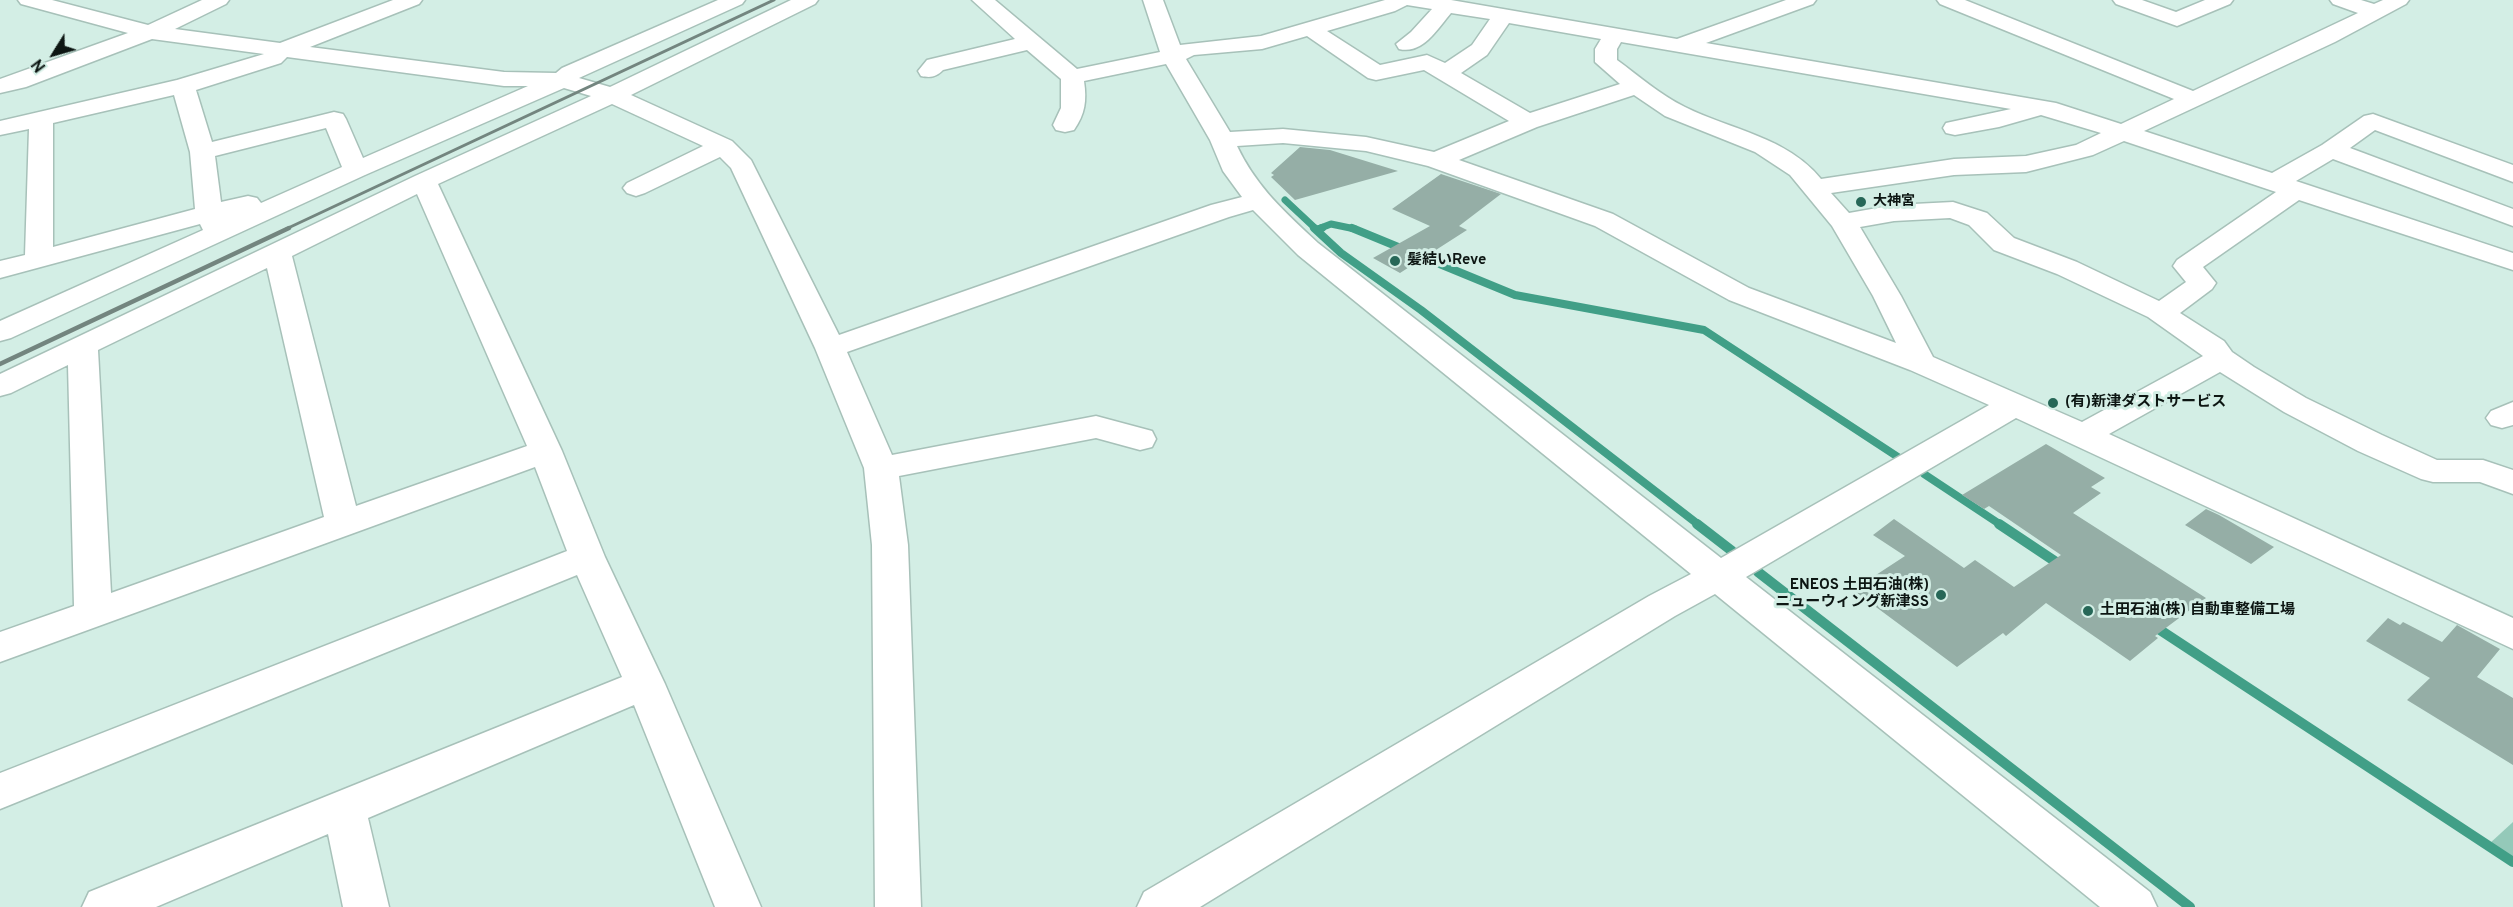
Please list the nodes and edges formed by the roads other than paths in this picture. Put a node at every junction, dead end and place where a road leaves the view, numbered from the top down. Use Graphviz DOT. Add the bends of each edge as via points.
graph roads {
  1 [pos="27,0"];
  2 [pos="219,0"];
  3 [pos="412,0"];
  4 [pos="735,0"];
  5 [pos="808,0"];
  6 [pos="982,0"];
  7 [pos="1153,0"];
  8 [pos="1400,0"];
  9 [pos="1414,0"];
  10 [pos="1806,0"];
  11 [pos="1947,0"];
  12 [pos="2123,0"];
  13 [pos="2223,0"];
  14 [pos="2340,0"];
  15 [pos="2399,0"];
  16 [pos="1446,6"];
  17 [pos="2376,12"];
  18 [pos="1503,15"];
  19 [pos="1309,28"];
  20 [pos="150,32"];
  21 [pos="1614,35"];
  22 [pos="1032,42"];
  23 [pos="1407,44"];
  24 [pos="1682,45"];
  25 [pos="283,49"];
  26 [pos="1173,56"];
  27 [pos="929,71"];
  28 [pos="1444,72"];
  29 [pos="1072,77"];
  30 [pos="562,80"];
  31 [pos="0,86"];
  32 [pos="183,86"];
  33 [pos="1636,87"];
  34 [pos="612,95"];
  35 [pos="2193,99"];
  36 [pos="2036,106"];
  37 [pos="41,119"];
  38 [pos="1528,122"];
  39 [pos="1065,125"];
  40 [pos="0,128"];
  41 [pos="1955,128"];
  42 [pos="2120,132"];
  43 [pos="1222,140"];
  44 [pos="723,146"];
  45 [pos="2331,150"];
  46 [pos="202,152"];
  47 [pos="1436,160"];
  48 [pos="356,170"];
  49 [pos="2513,174"];
  50 [pos="424,181"];
  51 [pos="2285,186"];
  52 [pos="1816,187"];
  53 [pos="636,188"];
  54 [pos="1258,201"];
  55 [pos="2513,218"];
  56 [pos="1844,222"];
  57 [pos="213,223"];
  58 [pos="277,253"];
  59 [pos="39,260"];
  60 [pos="2513,262"];
  61 [pos="0,270"];
  62 [pos="2158,311"];
  63 [pos="0,332"];
  64 [pos="83,348"];
  65 [pos="830,348"];
  66 [pos="2221,359"];
  67 [pos="1921,363"];
  68 [pos="0,386"];
  69 [pos="2014,405"];
  70 [pos="2083,435"];
  71 [pos="1140,439"];
  72 [pos="546,451"];
  73 [pos="881,468"];
  74 [pos="2513,482"];
  75 [pos="343,524"];
  76 [pos="587,558"];
  77 [pos="1718,574"];
  78 [pos="93,614"];
  79 [pos="2513,634"];
  80 [pos="0,647"];
  81 [pos="645,684"];
  82 [pos="0,791"];
  83 [pos="344,808"];
  84 [pos="105,907"];
  85 [pos="366,907"];
  86 [pos="738,907"];
  87 [pos="898,907"];
  88 [pos="1160,907"];
  89 [pos="2134,907"];
  1 -- 20 [label="street"];
  2 -- 20 [label="street"];
  3 -- 25 [label="street"];
  4 -- 30 [label="street"];
  5 -- 34 [label="street"];
  6 -- 22 [label="street"];
  7 -- 26 [label="street"];
  8 -- 19 [label="street" via="1388,7"];
  9 -- 16 [label="street"];
  10 -- 24 [label="street"];
  11 -- 35 [label="street"];
  12 -- 13 [label="street" via="2177,20"];
  14 -- 17 [label="street"];
  15 -- 17 [label="street"];
  16 -- 18 [label="street"];
  16 -- 23 [label="street" via="1419,37"];
  17 -- 35 [label="street"];
  18 -- 21 [label="street"];
  18 -- 28 [label="street" via="1482,49 1467,62"];
  19 -- 26 [label="street" via="1262,42 1190,49"];
  19 -- 28 [label="street" via="1376,73 1427,62"];
  20 -- 25 [label="street"];
  20 -- 31 [label="street"];
  21 -- 24 [label="street"];
  21 -- 33 [label="street" via="1606,50 1606,62"];
  22 -- 27 [label="street" via="935,66"];
  22 -- 29 [label="street"];
  24 -- 36 [label="street"];
  25 -- 30 [label="street" via="504,79"];
  25 -- 32 [label="street" via="273,58"];
  26 -- 29 [label="street"];
  26 -- 43 [label="street"];
  28 -- 38 [label="street"];
  29 -- 39 [label="street" via="1076,101"];
  30 -- 34 [label="street"];
  30 -- 48 [label="street"];
  32 -- 37 [label="street"];
  32 -- 46 [label="street"];
  33 -- 38 [label="street"];
  33 -- 52 [label="street" via="1674,111 1773,152 1793,164"];
  34 -- 44 [label="street"];
  34 -- 50 [label="street"];
  35 -- 42 [label="street"];
  36 -- 41 [label="street" via="2000,120"];
  36 -- 42 [label="street"];
  37 -- 40 [label="street"];
  37 -- 59 [label="street"];
  38 -- 47 [label="street"];
  42 -- 51 [label="street"];
  42 -- 52 [label="street" via="2084,150 2026,164 1954,167"];
  43 -- 47 [label="street" via="1283,136 1366,144"];
  43 -- 54 [label="street" via="1236,171"];
  44 -- 53 [label="street"];
  44 -- 65 [label="street" via="742,165"];
  45 -- 49 [label="street" via="2373,121"];
  45 -- 51 [label="street"];
  45 -- 55 [label="street"];
  46 -- 48 [label="street" via="334,119"];
  46 -- 57 [label="street"];
  47 -- 67 [label="street" via="1604,220 1739,294"];
  48 -- 57 [label="street" via="313,190"];
  50 -- 58 [label="street"];
  50 -- 72 [label="street"];
  51 -- 60 [label="street"];
  51 -- 62 [label="street" via="2187,266 2202,283"];
  52 -- 56 [label="street"];
  54 -- 65 [label="street"];
  54 -- 77 [label="street" via="1308,249"];
  56 -- 62 [label="street" via="1894,213 1953,210 1978,219 2004,244 2067,268"];
  56 -- 67 [label="street"];
  57 -- 59 [label="street"];
  57 -- 63 [label="street"];
  58 -- 64 [label="street"];
  58 -- 75 [label="street"];
  59 -- 61 [label="street"];
  62 -- 66 [label="street" via="2213,348"];
  64 -- 68 [label="street"];
  64 -- 78 [label="street"];
  65 -- 73 [label="street"];
  66 -- 70 [label="street"];
  66 -- 74 [label="street" via="2295,405 2433,471 2483,471"];
  67 -- 69 [label="street"];
  69 -- 70 [label="street"];
  69 -- 77 [label="street" via="1770,548"];
  70 -- 79 [label="street"];
  71 -- 73 [label="street" via="1096,427"];
  72 -- 75 [label="street"];
  72 -- 76 [label="street"];
  73 -- 87 [label="street" via="890,544"];
  75 -- 78 [label="street"];
  76 -- 81 [label="street"];
  76 -- 82 [label="street"];
  77 -- 88 [label="street"];
  77 -- 89 [label="street"];
  78 -- 80 [label="street"];
  81 -- 83 [label="street"];
  81 -- 86 [label="street"];
  83 -- 84 [label="street"];
  83 -- 85 [label="street"];
}
